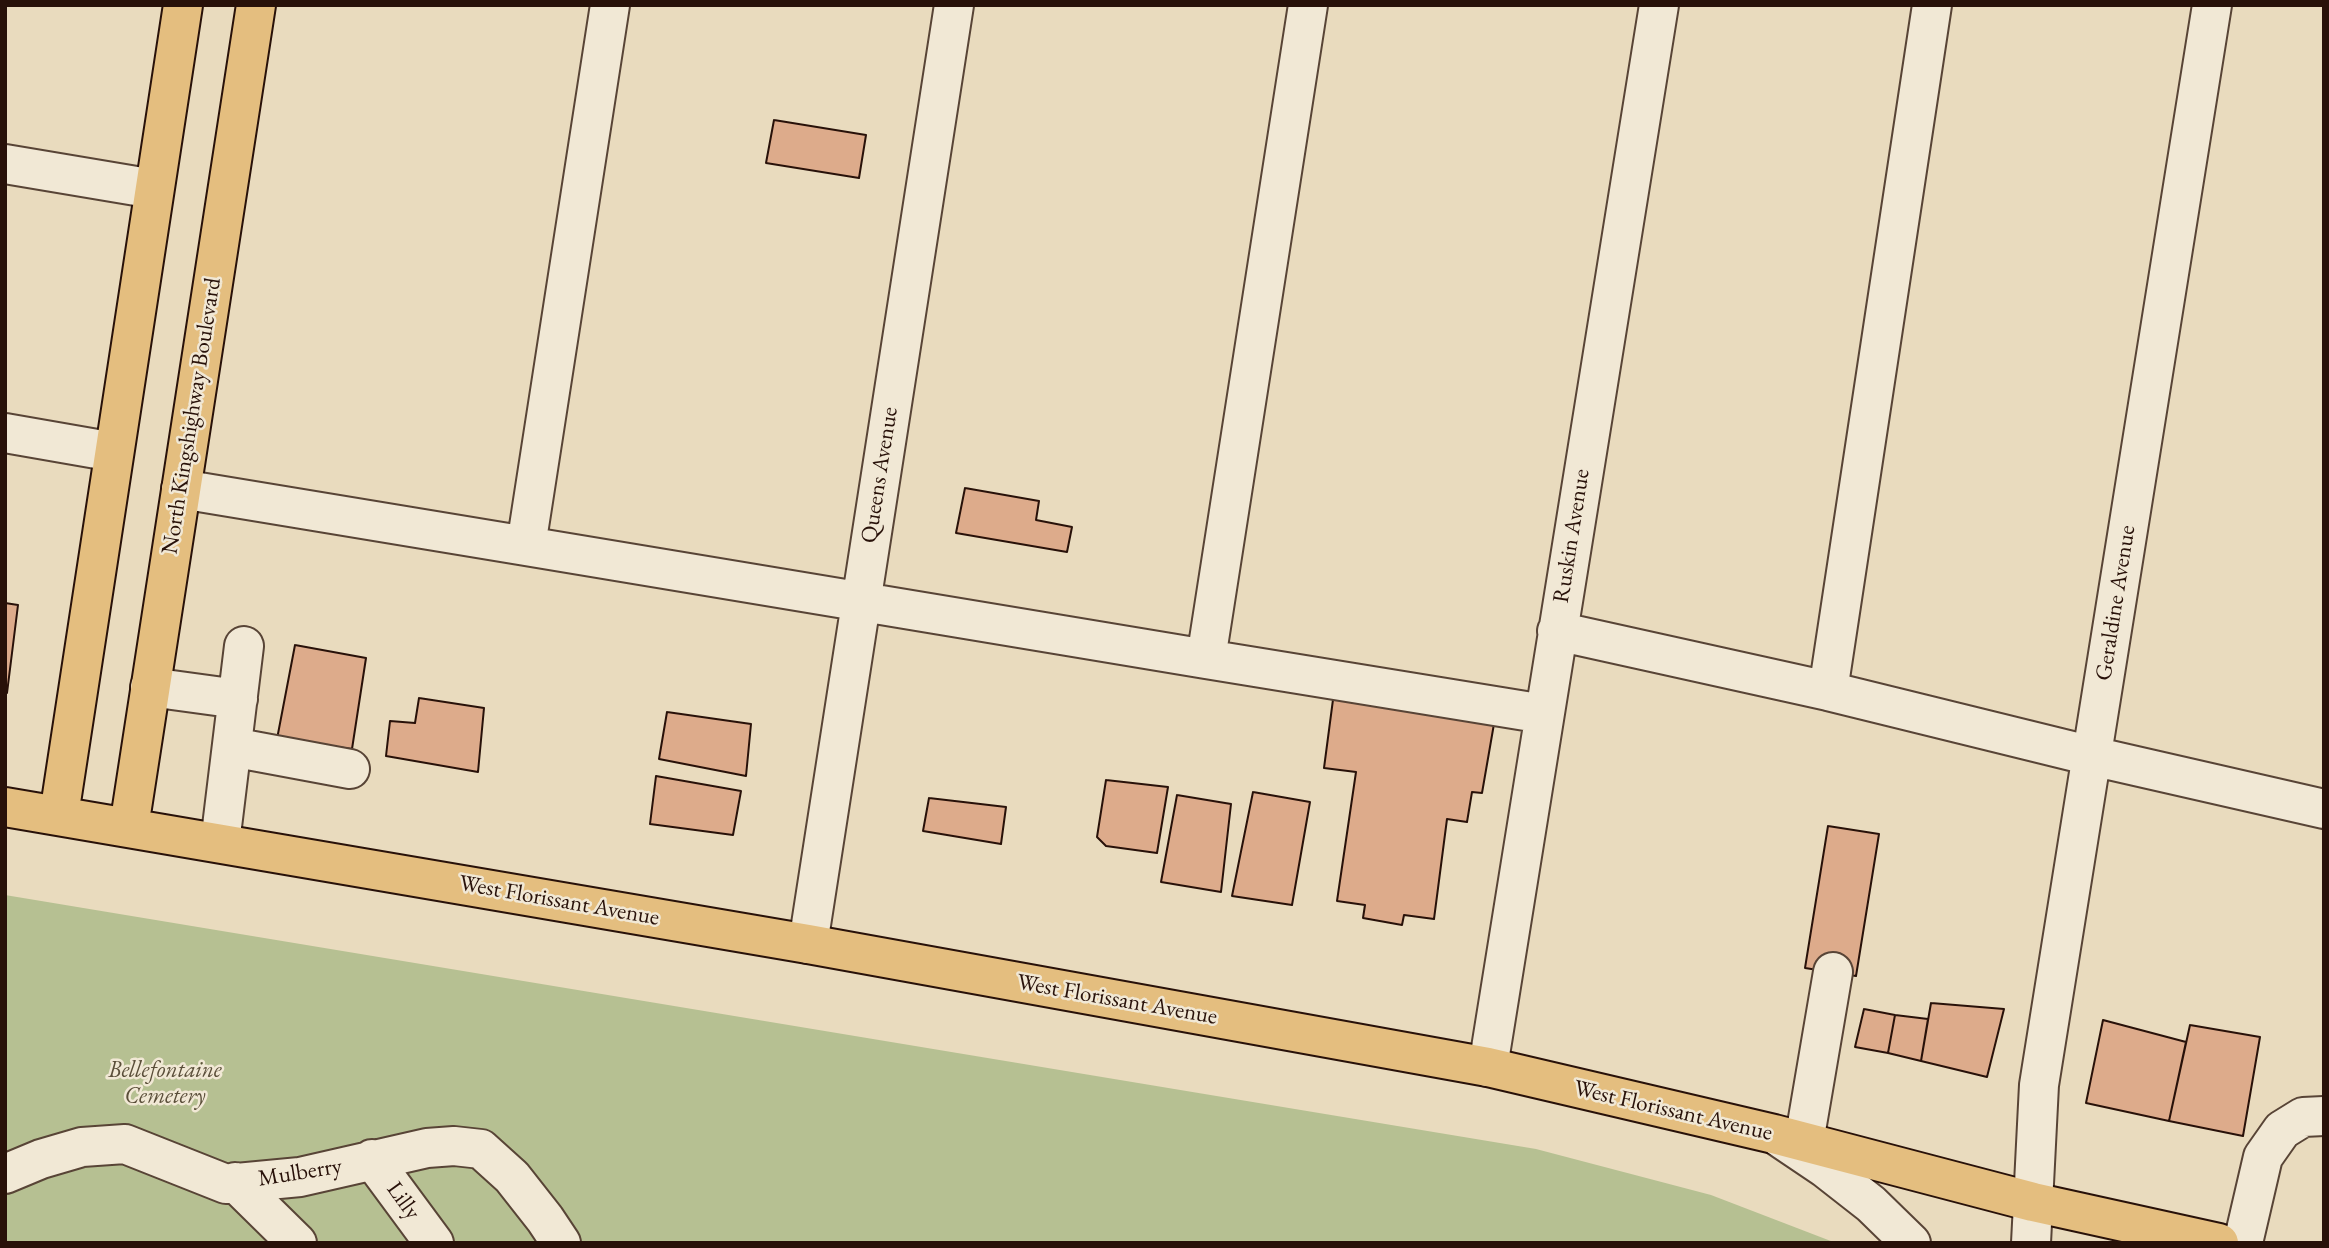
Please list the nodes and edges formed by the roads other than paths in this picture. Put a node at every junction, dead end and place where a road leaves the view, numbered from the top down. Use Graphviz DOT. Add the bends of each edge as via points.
graph roads {
  1 [pos="183,5"];
  2 [pos="256,5"];
  3 [pos="610,5"];
  4 [pos="954,5"];
  5 [pos="1308,5"];
  6 [pos="1659,5"];
  7 [pos="1933,5"];
  8 [pos="2212,5"];
  9 [pos="5,164"];
  10 [pos="154,189"];
  11 [pos="5,433"];
  12 [pos="114,452"];
  13 [pos="181,489"];
  14 [pos="526,546"];
  15 [pos="860,603"];
  16 [pos="1557,631"];
  17 [pos="244,646"];
  18 [pos="1206,659"];
  19 [pos="150,687"];
  20 [pos="1828,691"];
  21 [pos="237,699"];
  22 [pos="1544,714"];
  23 [pos="232,747"];
  24 [pos="2092,757"];
  25 [pos="350,769"];
  26 [pos="5,807"];
  27 [pos="2324,809"];
  28 [pos="59,815"];
  29 [pos="129,827"];
  30 [pos="220,843"];
  31 [pos="808,944"];
  32 [pos="1833,972"];
  33 [pos="1488,1067"];
  34 [pos="2324,1116"];
  35 [pos="1789,1138"];
  36 [pos="372,1158"];
  37 [pos="5,1174"];
  38 [pos="235,1182"];
  39 [pos="2033,1202"];
  40 [pos="2204,1241"];
  41 [pos="297,1243"];
  42 [pos="434,1243"];
  43 [pos="561,1243"];
  44 [pos="1912,1243"];
  45 [pos="2031,1243"];
  46 [pos="2243,1243"];
  1 -- 10 [label="main road"];
  2 -- 13 [label="main road, North Kingshighway Boulevard"];
  3 -- 14 [label="street"];
  4 -- 15 [label="street, Queens Avenue"];
  5 -- 18 [label="street"];
  6 -- 16 [label="street, Ruskin Avenue"];
  7 -- 20 [label="street"];
  8 -- 24 [label="street, Geraldine Avenue"];
  9 -- 10 [label="street"];
  10 -- 12 [label="main road"];
  11 -- 12 [label="street"];
  12 -- 28 [label="main road"];
  13 -- 14 [label="street"];
  13 -- 19 [label="main road, North Kingshighway Boulevard"];
  14 -- 15 [label="street"];
  15 -- 18 [label="street"];
  15 -- 31 [label="street, Queens Avenue"];
  16 -- 20 [label="street"];
  16 -- 22 [label="street, Ruskin Avenue"];
  17 -- 21 [label="street"];
  18 -- 22 [label="street"];
  19 -- 21 [label="street"];
  19 -- 29 [label="main road, North Kingshighway Boulevard"];
  20 -- 24 [label="street"];
  21 -- 23 [label="street"];
  22 -- 33 [label="street, Ruskin Avenue"];
  23 -- 25 [label="street"];
  23 -- 30 [label="street"];
  24 -- 27 [label="street"];
  24 -- 39 [label="street, Geraldine Avenue" via="2039,1085"];
  26 -- 28 [label="main road, West Florissant Avenue"];
  28 -- 29 [label="main road, West Florissant Avenue"];
  29 -- 30 [label="main road, West Florissant Avenue"];
  30 -- 31 [label="main road, West Florissant Avenue"];
  31 -- 33 [label="main road, West Florissant Avenue"];
  32 -- 35 [label="street"];
  33 -- 35 [label="main road, West Florissant Avenue"];
  34 -- 46 [label="street" via="2302,1117 2282,1130 2263,1157"];
  35 -- 39 [label="main road, West Florissant Avenue"];
  35 -- 44 [label="street"];
  36 -- 38 [label="street, Mulberry" via="300,1177"];
  36 -- 42 [label="street, Lilly"];
  36 -- 43 [label="street, Mulberry" via="427,1147 481,1149 512,1177"];
  37 -- 38 [label="street, Mulberry" via="82,1147 125,1144 226,1184"];
  38 -- 41 [label="street"];
  39 -- 40 [label="main road, West Florissant Avenue"];
  39 -- 45 [label="street, Geraldine Avenue"];
}
